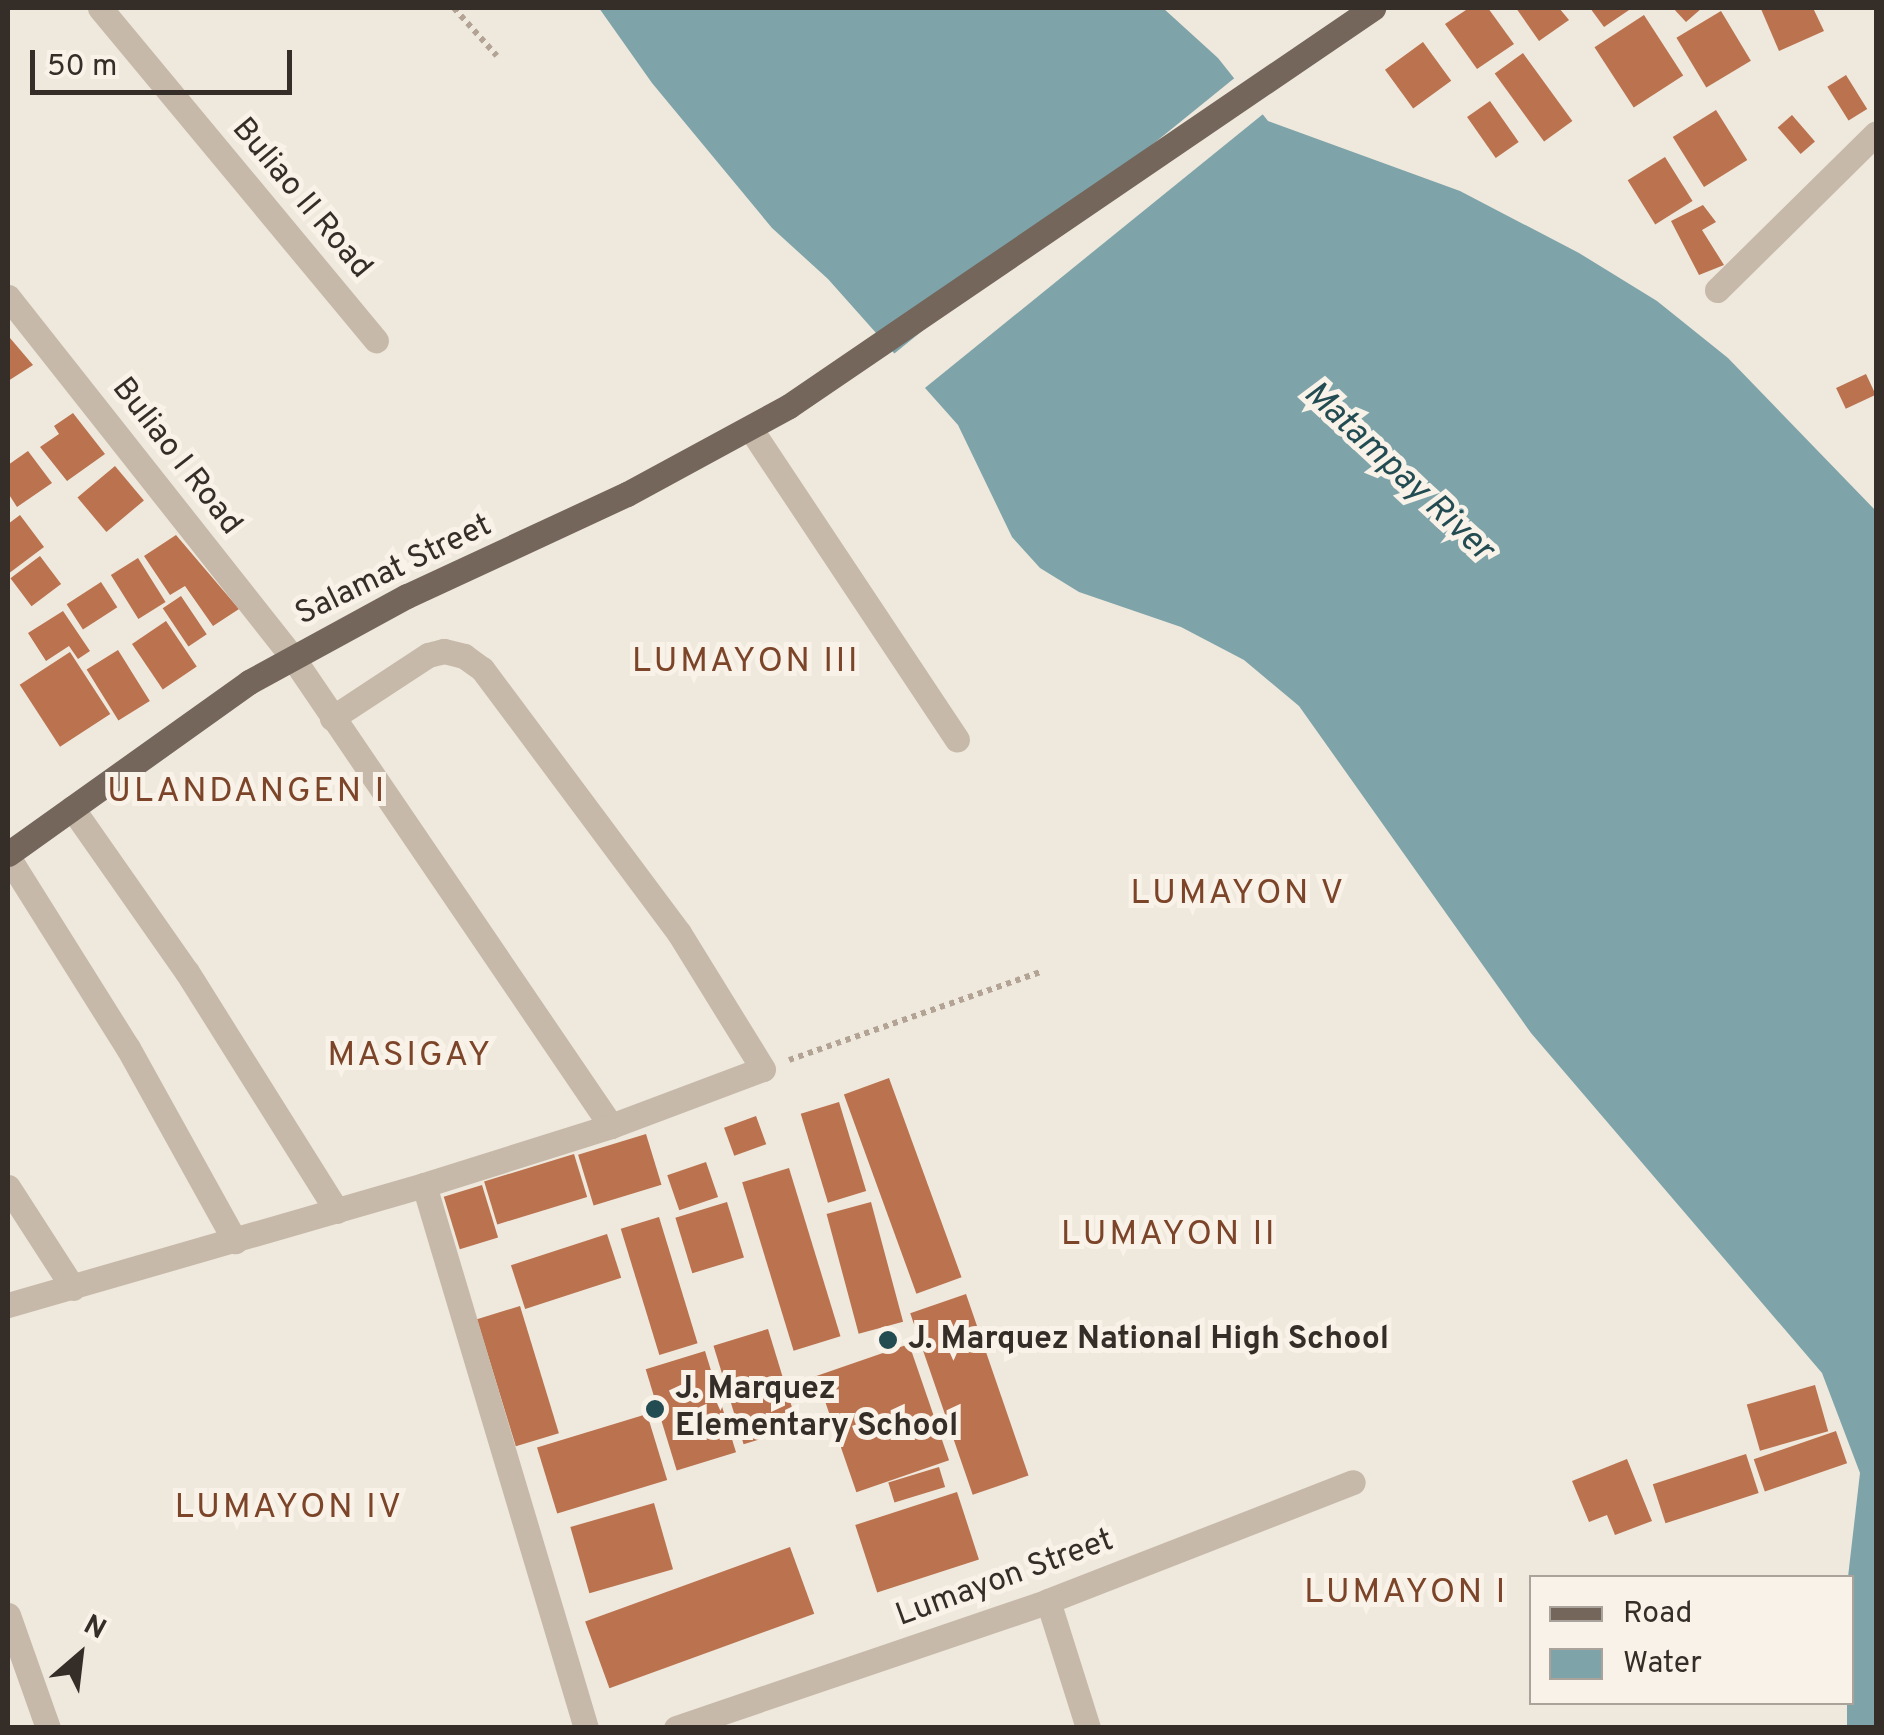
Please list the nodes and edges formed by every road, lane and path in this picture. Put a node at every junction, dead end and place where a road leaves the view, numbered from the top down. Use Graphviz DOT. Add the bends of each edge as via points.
graph roads {
  1 [pos="100,8"];
  2 [pos="454,8"];
  3 [pos="1374,8"];
  4 [pos="497,56"];
  5 [pos="1876,133"];
  6 [pos="1717,290"];
  7 [pos="8,297"];
  8 [pos="376,340"];
  9 [pos="750,428"];
  10 [pos="293,658"];
  11 [pos="332,718"];
  12 [pos="958,740"];
  13 [pos="72,808"];
  14 [pos="8,856"];
  15 [pos="1043,971"];
  16 [pos="763,1069"];
  17 [pos="612,1126"];
  18 [pos="424,1185"];
  19 [pos="8,1187"];
  20 [pos="337,1211"];
  21 [pos="235,1241"];
  22 [pos="73,1288"];
  23 [pos="8,1305"];
  24 [pos="1353,1482"];
  25 [pos="1048,1601"];
  26 [pos="8,1615"];
  27 [pos="48,1728"];
  28 [pos="586,1728"];
  29 [pos="676,1728"];
  30 [pos="1088,1728"];
  1 -- 8 [label="street, Buliao II Road"];
  2 -- 4 [label="path"];
  3 -- 9 [label="main road, Salamat Street"];
  5 -- 6 [label="street"];
  7 -- 10 [label="street, Buliao I Road"];
  9 -- 10 [label="main road, Salamat Street"];
  9 -- 12 [label="street"];
  10 -- 11 [label="street, Buliao I Road"];
  10 -- 13 [label="main road, Salamat Street" via="208,709"];
  11 -- 16 [label="street" via="428,655 464,656 482,669 679,933"];
  11 -- 17 [label="street, Buliao I Road"];
  13 -- 14 [label="main road, Salamat Street"];
  13 -- 20 [label="street" via="187,972"];
  14 -- 21 [label="street" via="128,1048"];
  15 -- 16 [label="path"];
  16 -- 17 [label="street"];
  17 -- 18 [label="street"];
  18 -- 20 [label="street"];
  18 -- 28 [label="street"];
  19 -- 22 [label="street"];
  20 -- 21 [label="street"];
  21 -- 22 [label="street"];
  22 -- 23 [label="street"];
  24 -- 25 [label="street, Lumayon Street"];
  25 -- 29 [label="street, Lumayon Street"];
  25 -- 30 [label="street"];
  26 -- 27 [label="street"];
}
